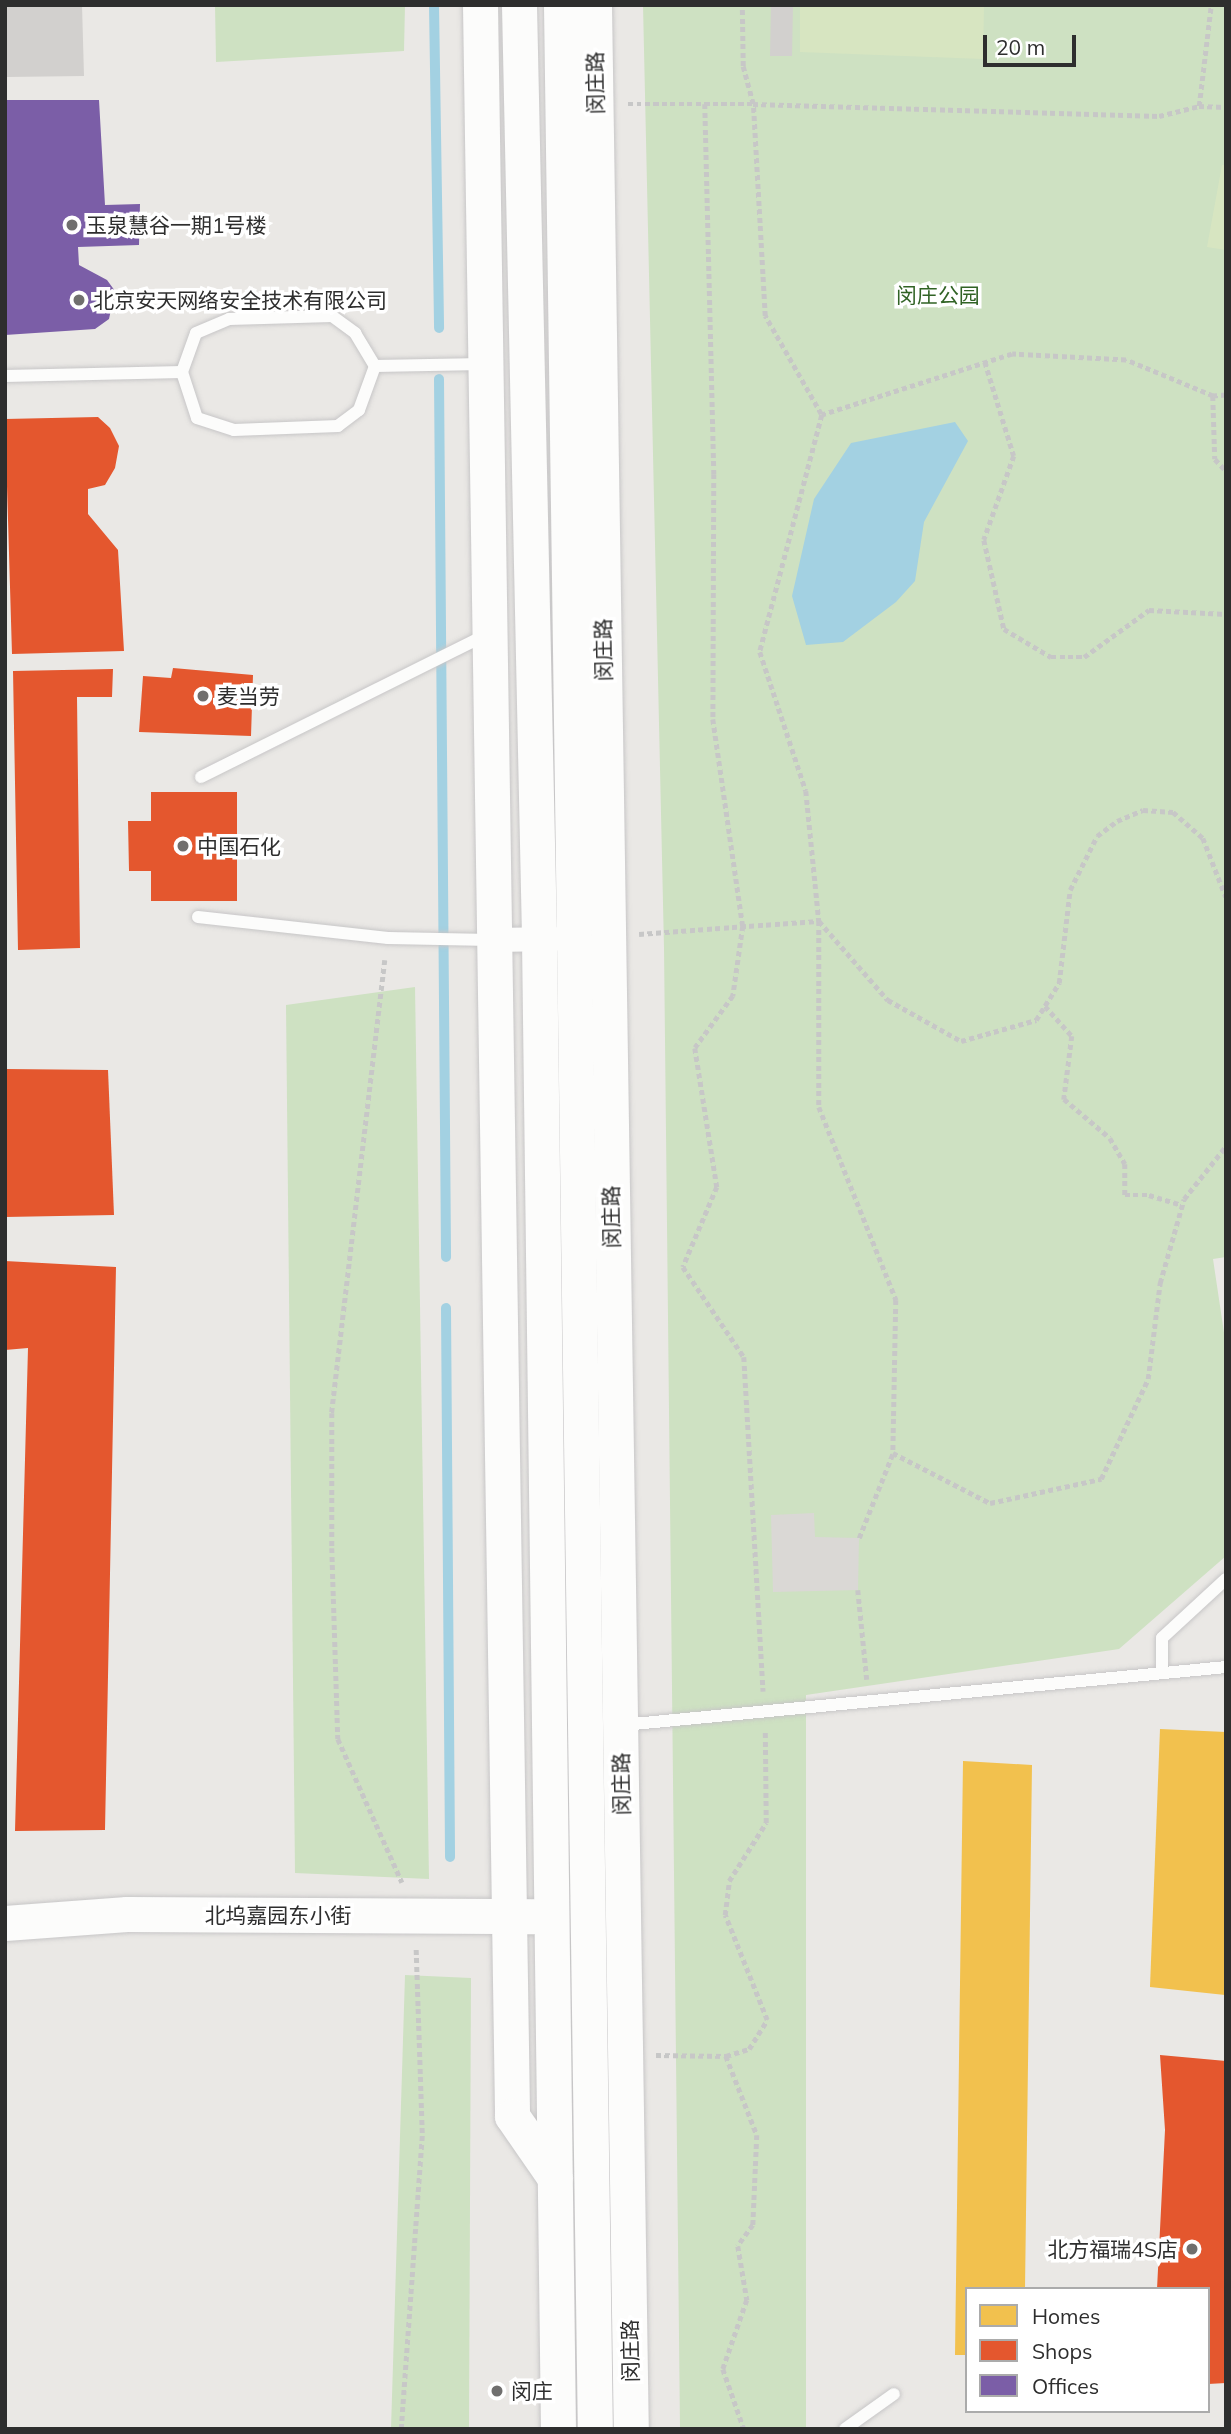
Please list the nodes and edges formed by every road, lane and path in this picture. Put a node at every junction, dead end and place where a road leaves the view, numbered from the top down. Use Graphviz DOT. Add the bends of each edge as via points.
graph roads {
  1 [pos="480,5"];
  2 [pos="519,5"];
  3 [pos="561,5"];
  4 [pos="594,5"];
  5 [pos="742,5"];
  6 [pos="1212,5"];
  7 [pos="596,104"];
  8 [pos="705,104"];
  9 [pos="753,104"];
  10 [pos="1199,106"];
  11 [pos="1226,107"];
  12 [pos="985,362"];
  13 [pos="485,364"];
  14 [pos="375,366"];
  15 [pos="182,372"];
  16 [pos="5,376"];
  17 [pos="1226,395"];
  18 [pos="1213,396"];
  19 [pos="822,415"];
  20 [pos="1226,471"];
  21 [pos="1226,614"];
  22 [pos="490,634"];
  23 [pos="201,777"];
  24 [pos="1226,897"];
  25 [pos="198,917"];
  26 [pos="819,921"];
  27 [pos="743,926"];
  28 [pos="606,936"];
  29 [pos="388,938"];
  30 [pos="555,939"];
  31 [pos="495,940"];
  32 [pos="1045,1006"];
  33 [pos="1226,1146"];
  34 [pos="1182,1205"];
  35 [pos="893,1453"];
  36 [pos="859,1538"];
  37 [pos="1226,1579"];
  38 [pos="858,1590"];
  39 [pos="1226,1667"];
  40 [pos="1162,1672"];
  41 [pos="869,1702"];
  42 [pos="764,1712"];
  43 [pos="620,1725"];
  44 [pos="415,1916"];
  45 [pos="509,1916"];
  46 [pos="551,1916"];
  47 [pos="5,1923"];
  48 [pos="651,2054"];
  49 [pos="726,2056"];
  50 [pos="555,2178"];
  51 [pos="894,2394"];
  52 [pos="401,2429"];
  53 [pos="558,2429"];
  54 [pos="595,2429"];
  55 [pos="631,2429"];
  56 [pos="744,2429"];
  57 [pos="845,2429"];
  1 -- 13 [label="street"];
  2 -- 30 [label="street, 闵庄路"];
  3 -- 30 [label="street, 闵庄路"];
  4 -- 7 [label="street, 闵庄路"];
  5 -- 9 [label="path" via="743,66"];
  6 -- 10 [label="path"];
  7 -- 8 [label="path"];
  7 -- 28 [label="street, 闵庄路"];
  8 -- 9 [label="path"];
  8 -- 27 [label="path" via="714,474 713,719"];
  9 -- 10 [label="path" via="1159,116"];
  9 -- 19 [label="path" via="765,316"];
  10 -- 11 [label="path"];
  12 -- 18 [label="path" via="1012,354 1126,360"];
  12 -- 19 [label="path"];
  12 -- 21 [label="path" via="1013,456 984,540 1004,629 1051,657 1084,657 1149,610"];
  13 -- 14 [label="lane"];
  13 -- 22 [label="street"];
  14 -- 15 [label="lane" via="355,333 332,316 229,319 196,333"];
  14 -- 15 [label="lane" via="359,410 338,426 234,430 197,418"];
  15 -- 16 [label="lane"];
  17 -- 18 [label="path"];
  18 -- 20 [label="path" via="1215,459"];
  19 -- 26 [label="path" via="760,652 806,791"];
  22 -- 23 [label="lane"];
  22 -- 31 [label="street"];
  24 -- 32 [label="path" via="1203,838 1173,812 1143,810 1117,821 1097,836 1070,890 1059,983"];
  25 -- 29 [label="lane"];
  26 -- 27 [label="path"];
  26 -- 32 [label="path" via="888,1000 961,1041 1036,1020"];
  26 -- 35 [label="path" via="819,1107 896,1300"];
  27 -- 28 [label="path"];
  27 -- 42 [label="path" via="733,996 695,1048 718,1187 683,1268 744,1357"];
  28 -- 30 [label="street"];
  28 -- 43 [label="street, 闵庄路"];
  29 -- 31 [label="lane"];
  29 -- 44 [label="path" via="332,1413 332,1548 338,1740 388,1845"];
  30 -- 31 [label="street"];
  30 -- 46 [label="street, 闵庄路"];
  30 -- 54 [label="street, 闵庄路"];
  31 -- 45 [label="street"];
  32 -- 34 [label="path" via="1072,1036 1064,1099 1110,1138 1125,1164 1125,1195 1149,1195"];
  33 -- 34 [label="path"];
  34 -- 35 [label="path" via="1160,1283 1148,1379 1101,1479 990,1503"];
  35 -- 36 [label="path"];
  37 -- 40 [label="lane" via="1162,1638"];
  38 -- 41 [label="path"];
  39 -- 40 [label="lane"];
  40 -- 41 [label="lane"];
  41 -- 42 [label="lane"];
  42 -- 43 [label="lane"];
  42 -- 49 [label="path" via="766,1823 729,1881 725,1915 767,2020 749,2049"];
  43 -- 55 [label="street, 闵庄路"];
  44 -- 45 [label="street, 北坞嘉园东小街"];
  44 -- 47 [label="street, 北坞嘉园东小街" via="127,1914"];
  44 -- 52 [label="path" via="422,2133"];
  45 -- 46 [label="street, 北坞嘉园东小街"];
  45 -- 50 [label="street" via="512,2116"];
  46 -- 50 [label="street, 闵庄路"];
  48 -- 49 [label="path"];
  49 -- 56 [label="path" via="757,2135 753,2225 738,2246 747,2300 723,2369"];
  50 -- 53 [label="street, 闵庄路"];
  51 -- 57 [label="lane"];
}
